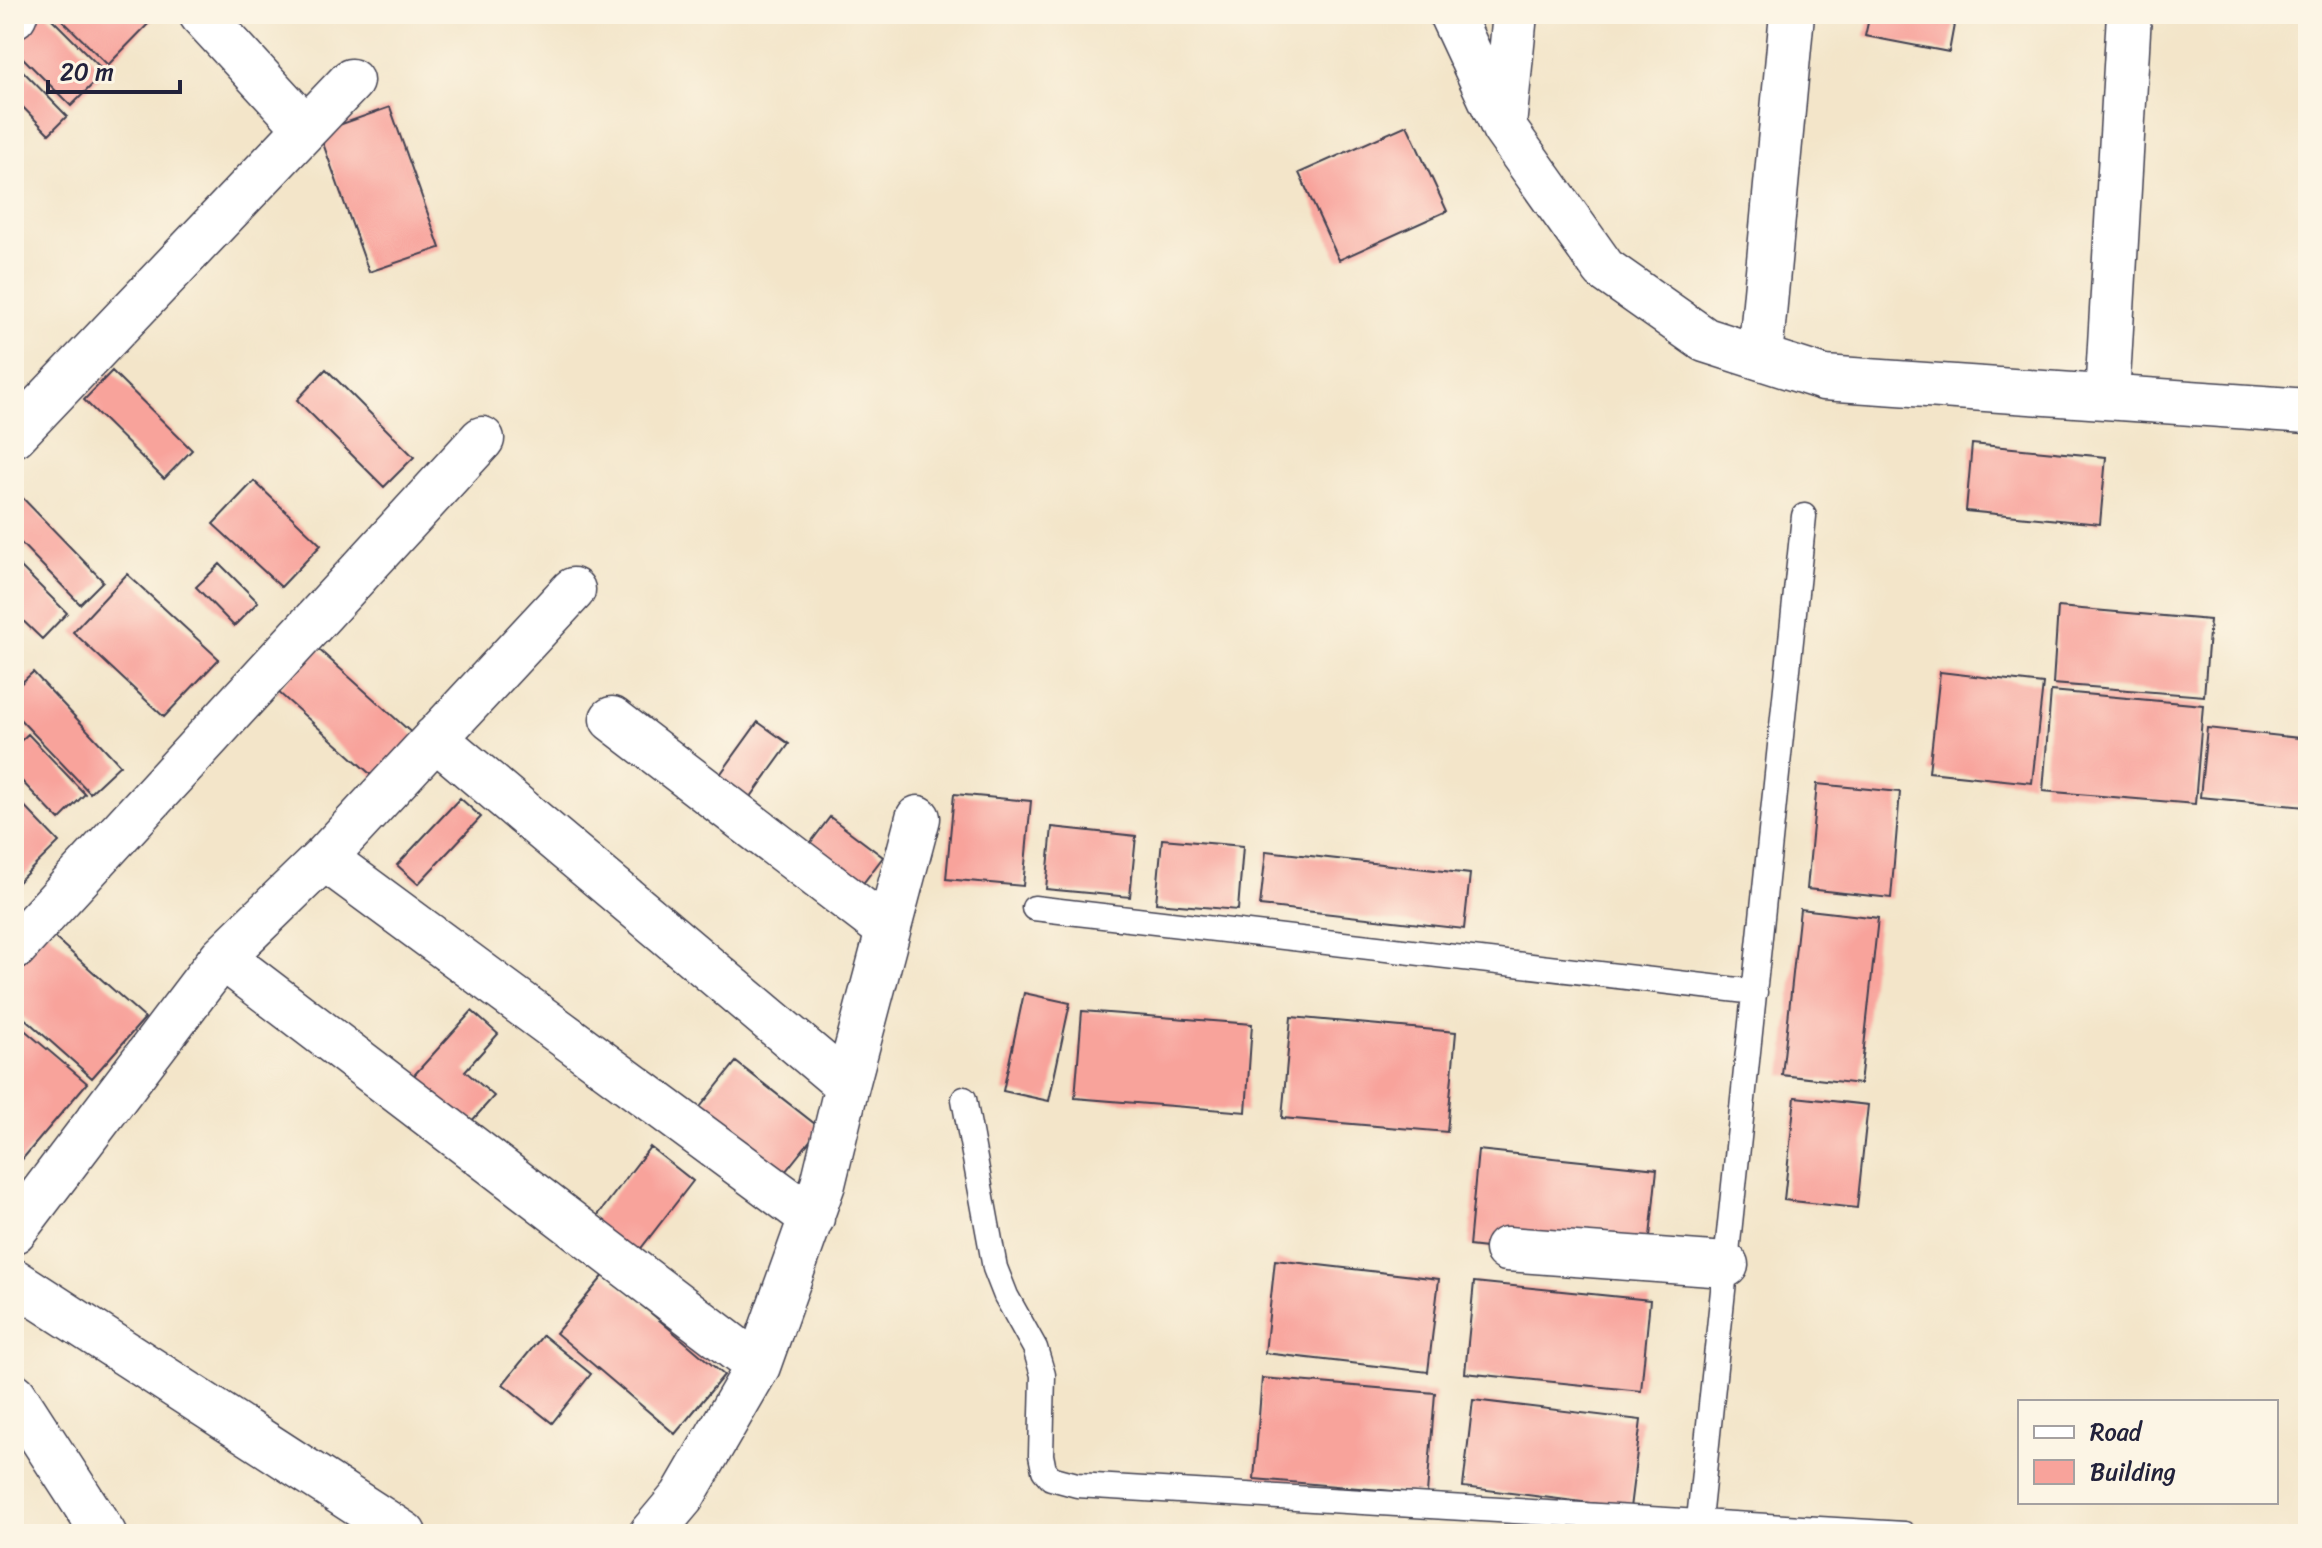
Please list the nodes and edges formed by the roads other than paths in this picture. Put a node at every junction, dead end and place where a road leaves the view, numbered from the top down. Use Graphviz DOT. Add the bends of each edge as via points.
graph roads {
  1 [pos="201,14"];
  2 [pos="1451,14"];
  3 [pos="1515,14"];
  4 [pos="1792,14"];
  5 [pos="2129,14"];
  6 [pos="351,81"];
  7 [pos="305,127"];
  8 [pos="1504,128"];
  9 [pos="1760,357"];
  10 [pos="2107,397"];
  11 [pos="2308,411"];
  12 [pos="14,435"];
  13 [pos="482,439"];
  14 [pos="1804,516"];
  15 [pos="573,590"];
  16 [pos="612,719"];
  17 [pos="435,738"];
  18 [pos="918,818"];
  19 [pos="324,858"];
  20 [pos="1034,908"];
  21 [pos="888,930"];
  22 [pos="14,948"];
  23 [pos="222,957"];
  24 [pos="1755,992"];
  25 [pos="847,1085"];
  26 [pos="964,1099"];
  27 [pos="812,1218"];
  28 [pos="14,1231"];
  29 [pos="1507,1249"];
  30 [pos="1726,1265"];
  31 [pos="14,1281"];
  32 [pos="758,1366"];
  33 [pos="14,1395"];
  34 [pos="1699,1520"];
  35 [pos="1576,1524"];
  36 [pos="104,1534"];
  37 [pos="404,1534"];
  38 [pos="651,1534"];
  39 [pos="1904,1534"];
  1 -- 7 [label="street"];
  2 -- 8 [label="street"];
  3 -- 8 [label="street"];
  4 -- 9 [label="street"];
  5 -- 10 [label="street"];
  6 -- 7 [label="street"];
  7 -- 12 [label="street"];
  8 -- 9 [label="street" via="1604,269 1705,340"];
  9 -- 10 [label="street" via="1824,378"];
  10 -- 11 [label="street"];
  13 -- 22 [label="street"];
  14 -- 24 [label="lane"];
  15 -- 17 [label="street"];
  16 -- 21 [label="street"];
  17 -- 19 [label="street"];
  17 -- 25 [label="street"];
  18 -- 21 [label="street"];
  19 -- 23 [label="street"];
  19 -- 27 [label="street"];
  20 -- 24 [label="lane"];
  21 -- 25 [label="street"];
  23 -- 28 [label="street"];
  23 -- 32 [label="street"];
  24 -- 30 [label="lane"];
  25 -- 27 [label="street"];
  26 -- 35 [label="lane" via="995,1268 1043,1375 1041,1455 1051,1478 1077,1485"];
  27 -- 32 [label="street"];
  29 -- 30 [label="street"];
  30 -- 34 [label="lane"];
  31 -- 37 [label="street"];
  32 -- 38 [label="street" via="682,1497"];
  33 -- 36 [label="street"];
  34 -- 35 [label="lane"];
  34 -- 39 [label="lane"];
}
